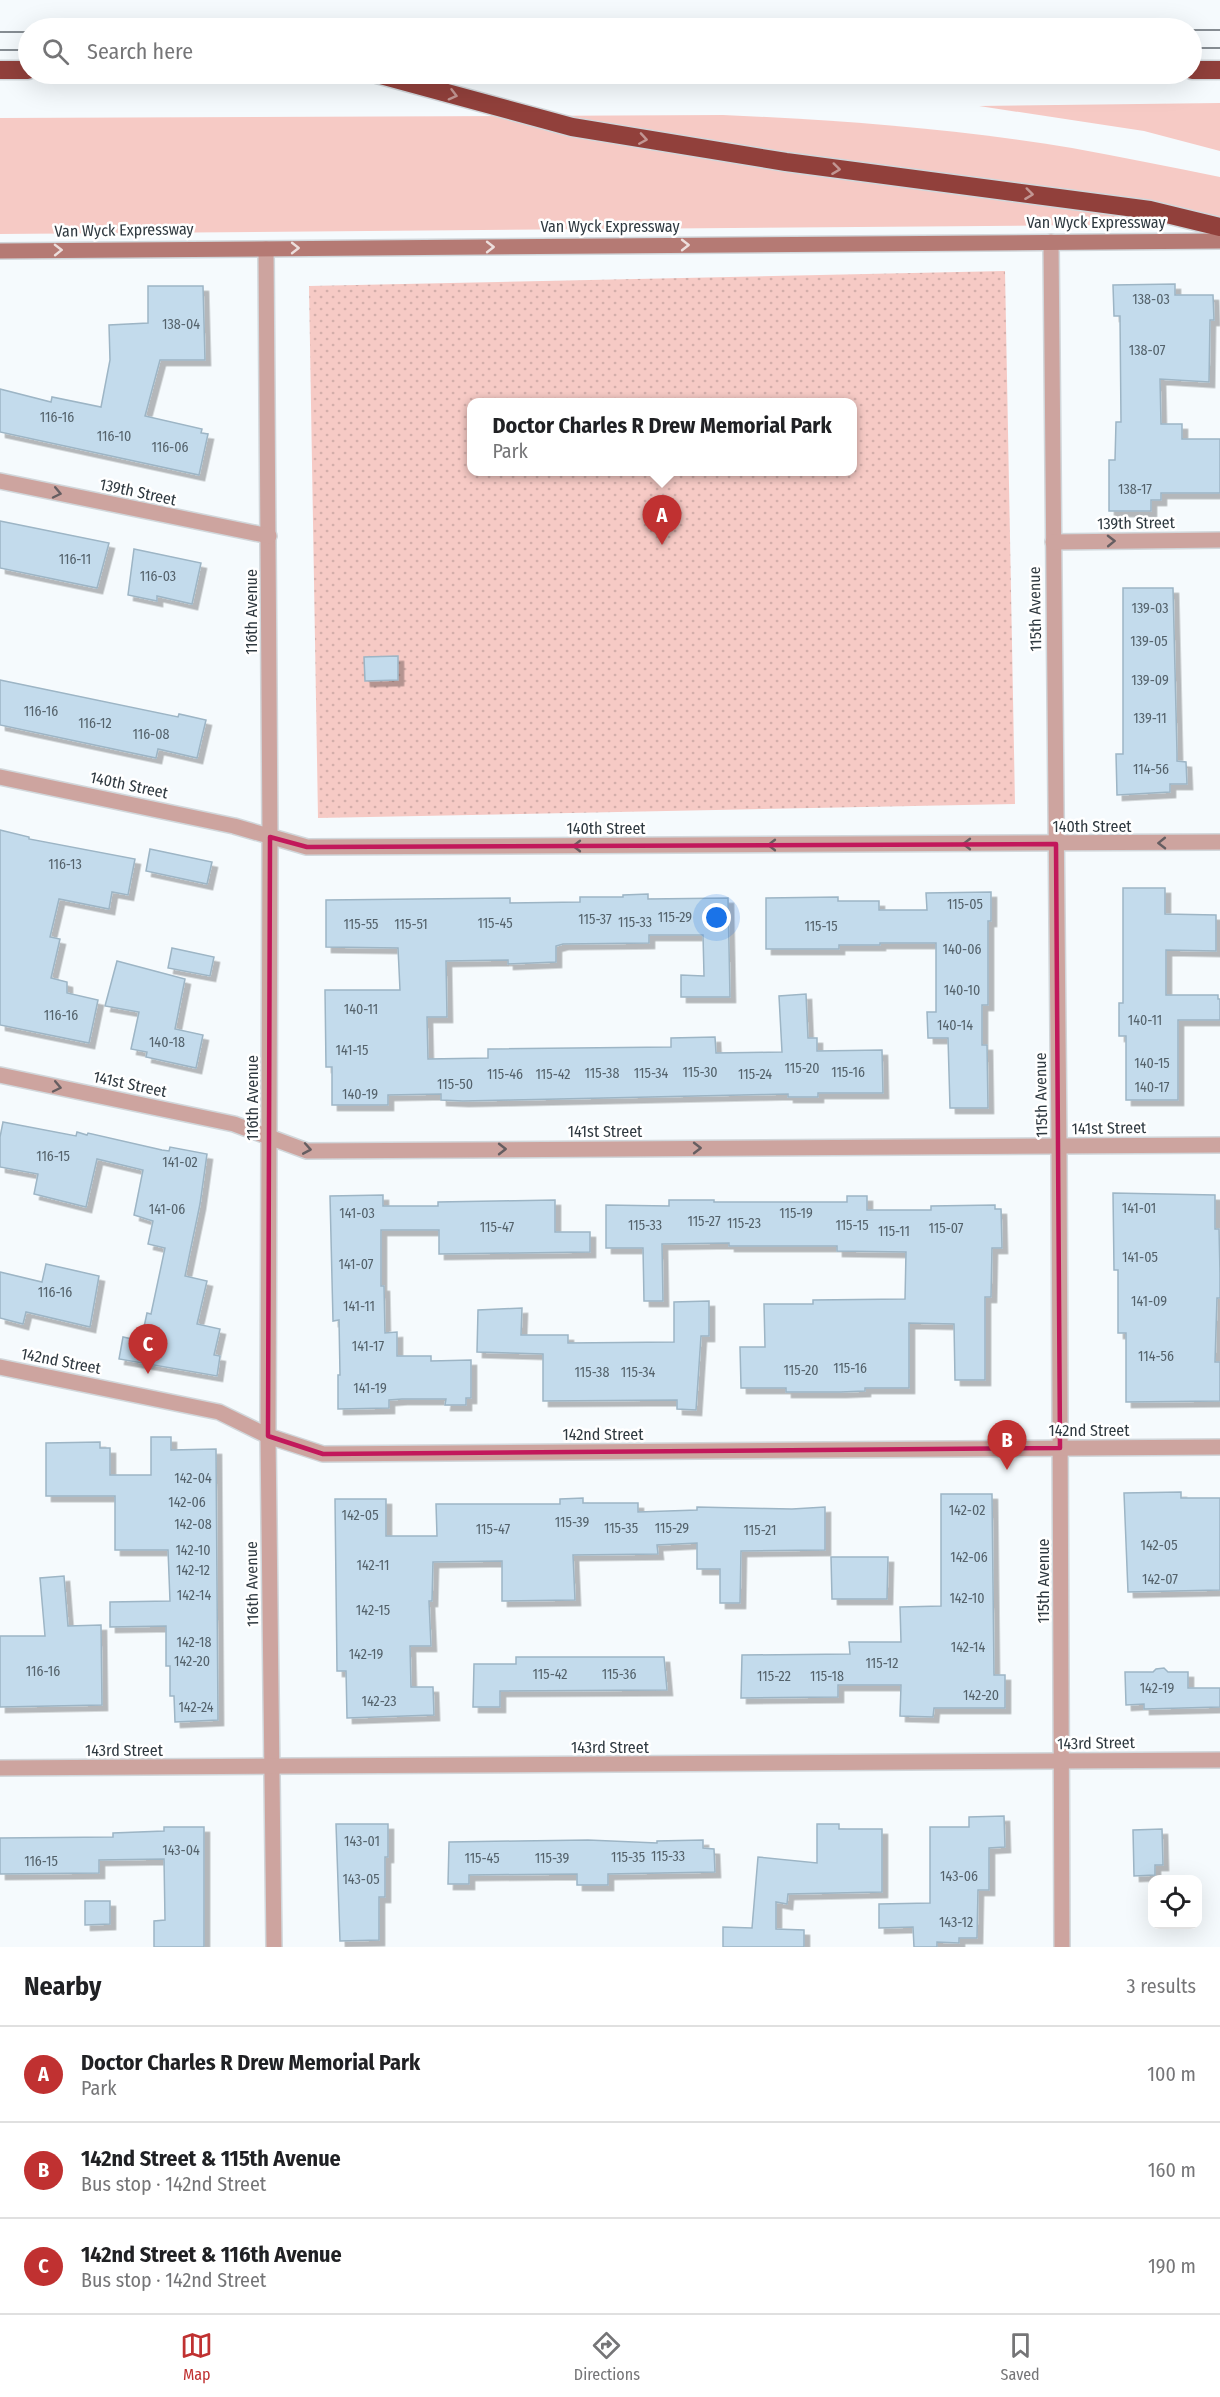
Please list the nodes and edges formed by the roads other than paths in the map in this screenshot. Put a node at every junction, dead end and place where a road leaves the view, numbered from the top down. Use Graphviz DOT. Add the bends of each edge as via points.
graph roads {
  1 [pos="0,70"];
  2 [pos="18,70"];
  3 [pos="1202,70"];
  4 [pos="1220,70"];
  5 [pos="414,84"];
  6 [pos="1220,227"];
  7 [pos="1220,241"];
  8 [pos="1051,242"];
  9 [pos="266,249"];
  10 [pos="0,251"];
  11 [pos="0,481"];
  12 [pos="269,536"];
  13 [pos="1220,540"];
  14 [pos="1053,542"];
  15 [pos="0,777"];
  16 [pos="270,837"];
  17 [pos="1220,842"];
  18 [pos="1056,844"];
  19 [pos="0,1075"];
  20 [pos="270,1138"];
  21 [pos="1220,1145"];
  22 [pos="1059,1146"];
  23 [pos="0,1367"];
  24 [pos="268,1436"];
  25 [pos="1220,1447"];
  26 [pos="1060,1448"];
  27 [pos="1220,1760"];
  28 [pos="1061,1761"];
  29 [pos="272,1767"];
  30 [pos="0,1768"];
  31 [pos="274,1947"];
  32 [pos="1062,1947"];
  1 -- 2 [label="highway"];
  3 -- 4 [label="highway"];
  5 -- 6 [label="highway, one-way" via="572,127 786,162 1150,210"];
  7 -- 8 [label="main road, Van Wyck Expressway"];
  9 -- 8 [label="main road, Van Wyck Expressway, one-way"];
  8 -- 14 [label="street, 115th Avenue"];
  10 -- 9 [label="main road, Van Wyck Expressway, one-way"];
  9 -- 12 [label="street, 116th Avenue"];
  11 -- 12 [label="street, 139th Street, one-way"];
  12 -- 16 [label="street, 116th Avenue"];
  14 -- 13 [label="street, 139th Street, one-way"];
  14 -- 18 [label="street, 115th Avenue"];
  15 -- 16 [label="street, 140th Street"];
  18 -- 16 [label="street, 140th Street, one-way" via="307,847"];
  16 -- 20 [label="street, 116th Avenue"];
  17 -- 18 [label="street, 140th Street, one-way"];
  18 -- 22 [label="street, 115th Avenue"];
  19 -- 20 [label="street, 141st Street, one-way" via="234,1125"];
  20 -- 22 [label="street, 141st Street, one-way" via="307,1151"];
  20 -- 24 [label="street, 116th Avenue"];
  21 -- 22 [label="street, 141st Street"];
  22 -- 26 [label="street, 115th Avenue"];
  23 -- 24 [label="street, 142nd Street" via="219,1412"];
  24 -- 26 [label="street, 142nd Street" via="323,1454"];
  24 -- 29 [label="street, 116th Avenue"];
  25 -- 26 [label="street, 142nd Street"];
  26 -- 28 [label="street, 115th Avenue"];
  27 -- 28 [label="street, 143rd Street"];
  28 -- 29 [label="street, 143rd Street"];
  28 -- 32 [label="street, 115th Avenue"];
  29 -- 30 [label="street, 143rd Street"];
  29 -- 31 [label="street, 116th Avenue"];
}
